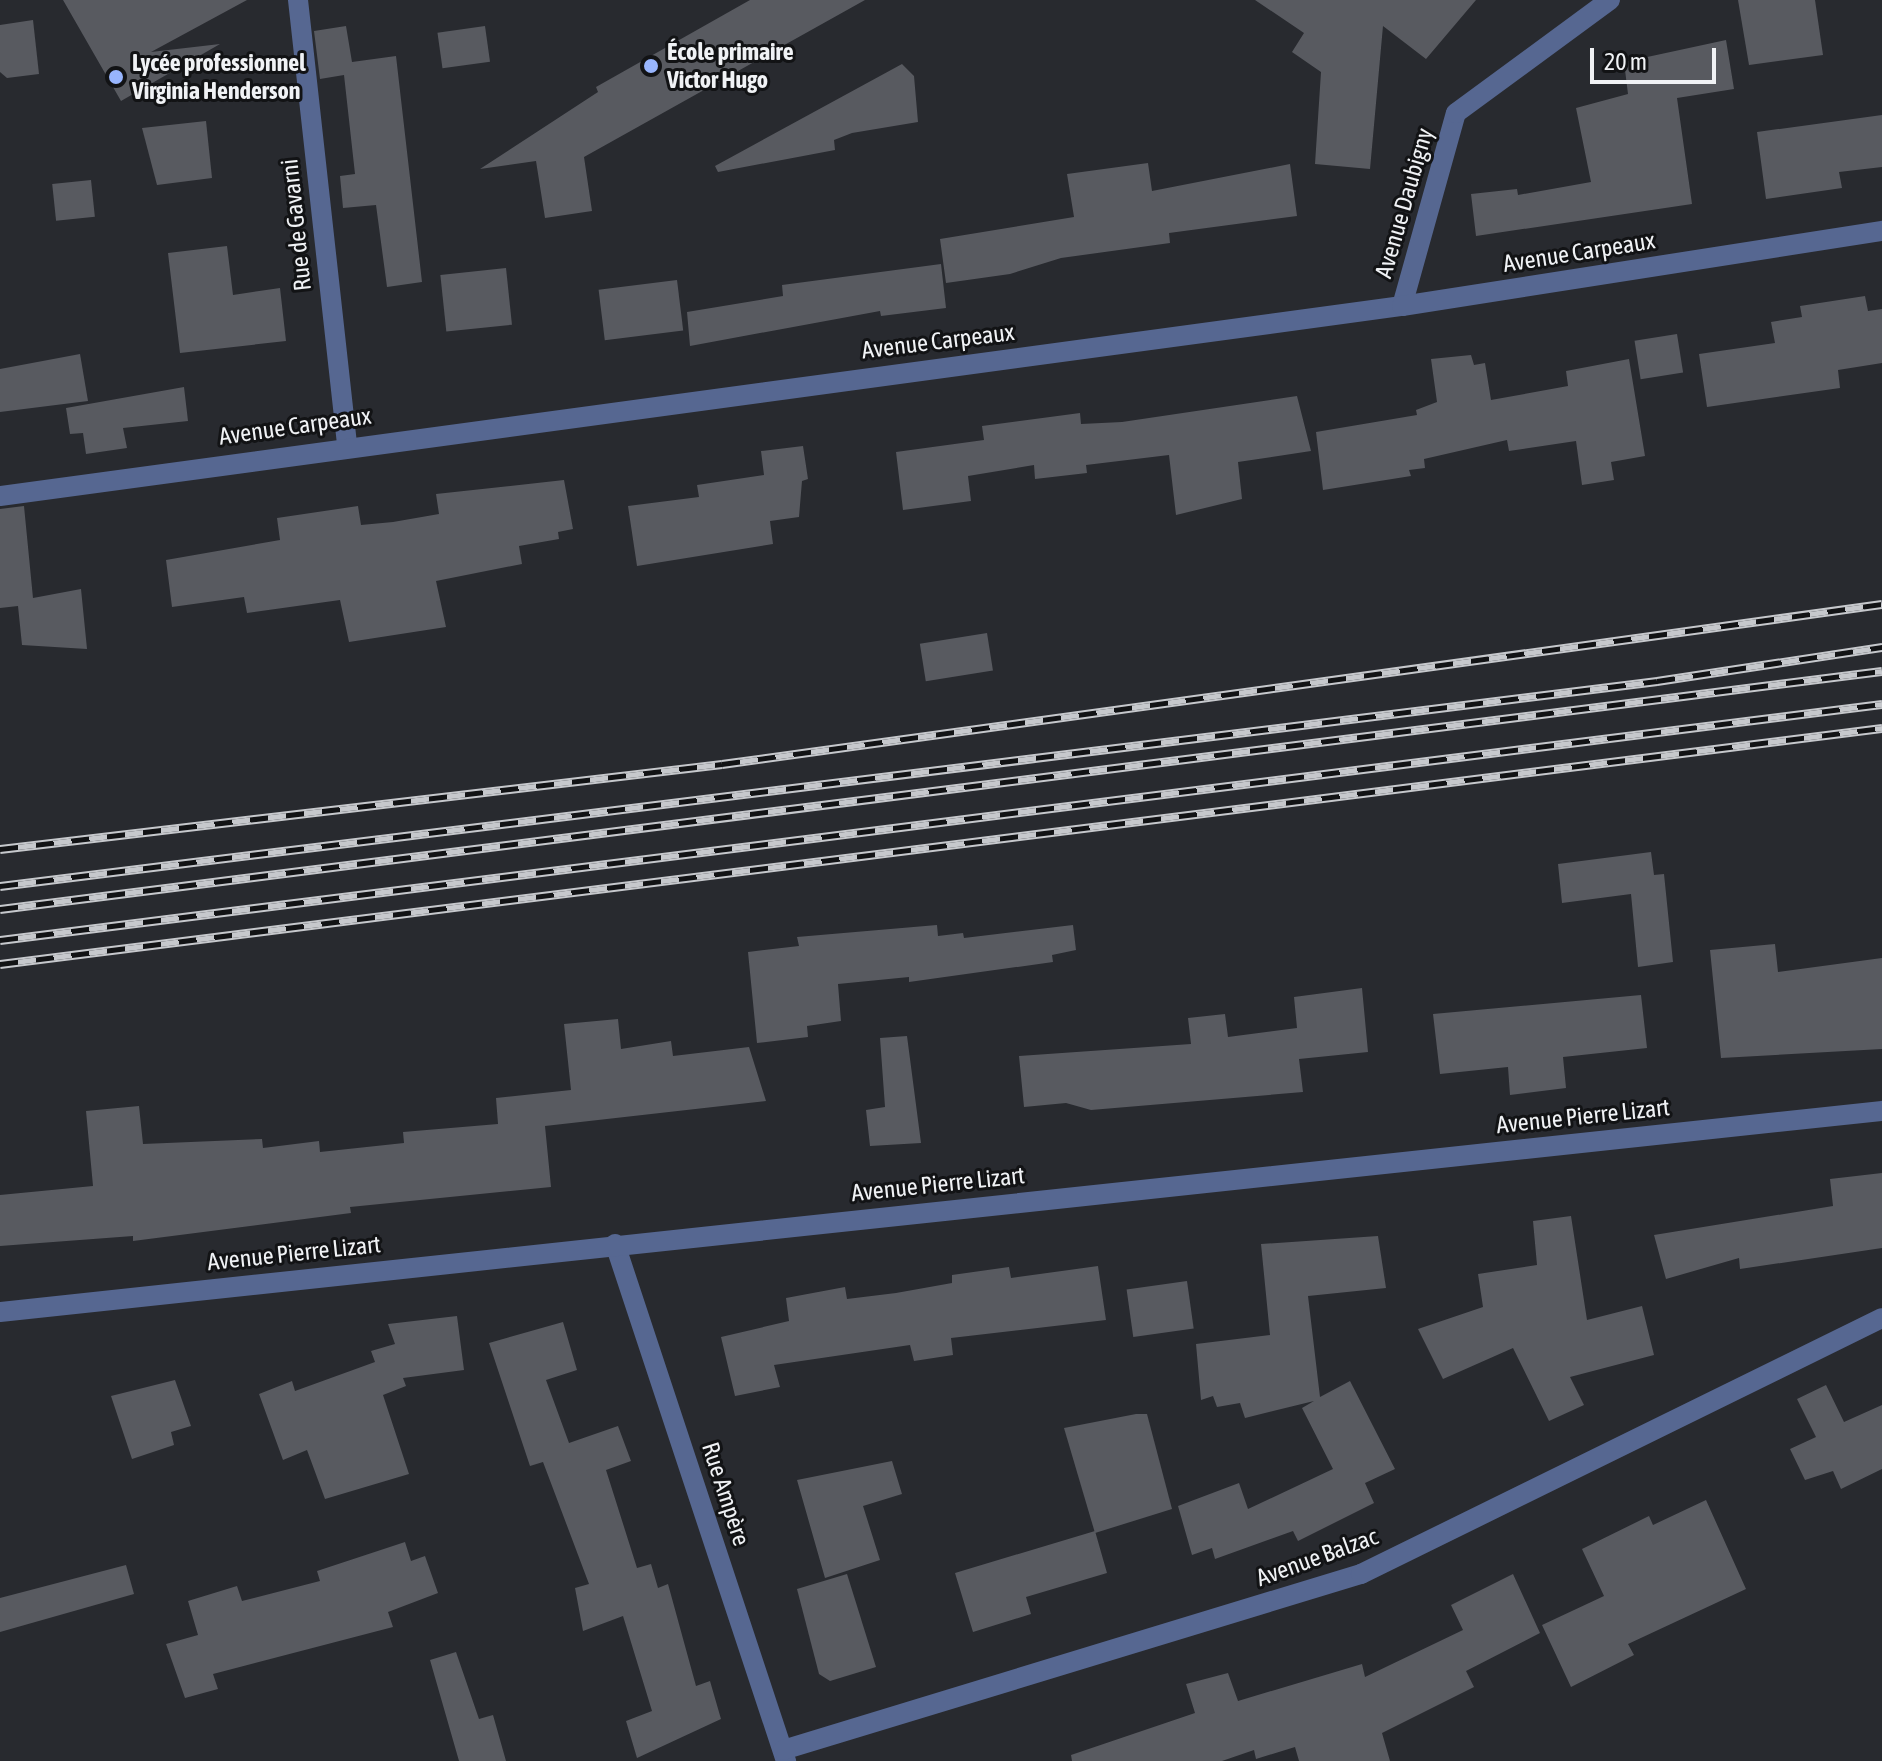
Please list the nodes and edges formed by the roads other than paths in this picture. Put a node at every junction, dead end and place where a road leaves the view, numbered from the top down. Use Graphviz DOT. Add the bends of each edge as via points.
graph roads {
  1 [pos="298,0"];
  2 [pos="1610,0"];
  3 [pos="1882,231"];
  4 [pos="1402,306"];
  5 [pos="347,444"];
  6 [pos="0,496"];
  7 [pos="1882,1111"];
  8 [pos="615,1244"];
  9 [pos="0,1312"];
  10 [pos="1882,1318"];
  11 [pos="784,1755"];
  1 -- 5 [label="street, Rue de Gavarni"];
  2 -- 4 [label="street, Avenue Daubigny" via="1456,113"];
  3 -- 4 [label="street, Avenue Carpeaux"];
  4 -- 5 [label="street, Avenue Carpeaux"];
  5 -- 6 [label="street, Avenue Carpeaux"];
  7 -- 8 [label="street, Avenue Pierre Lizart"];
  8 -- 9 [label="street, Avenue Pierre Lizart"];
  8 -- 11 [label="street, Rue Ampère"];
  10 -- 11 [label="street, Avenue Balzac" via="1361,1574"];
}
